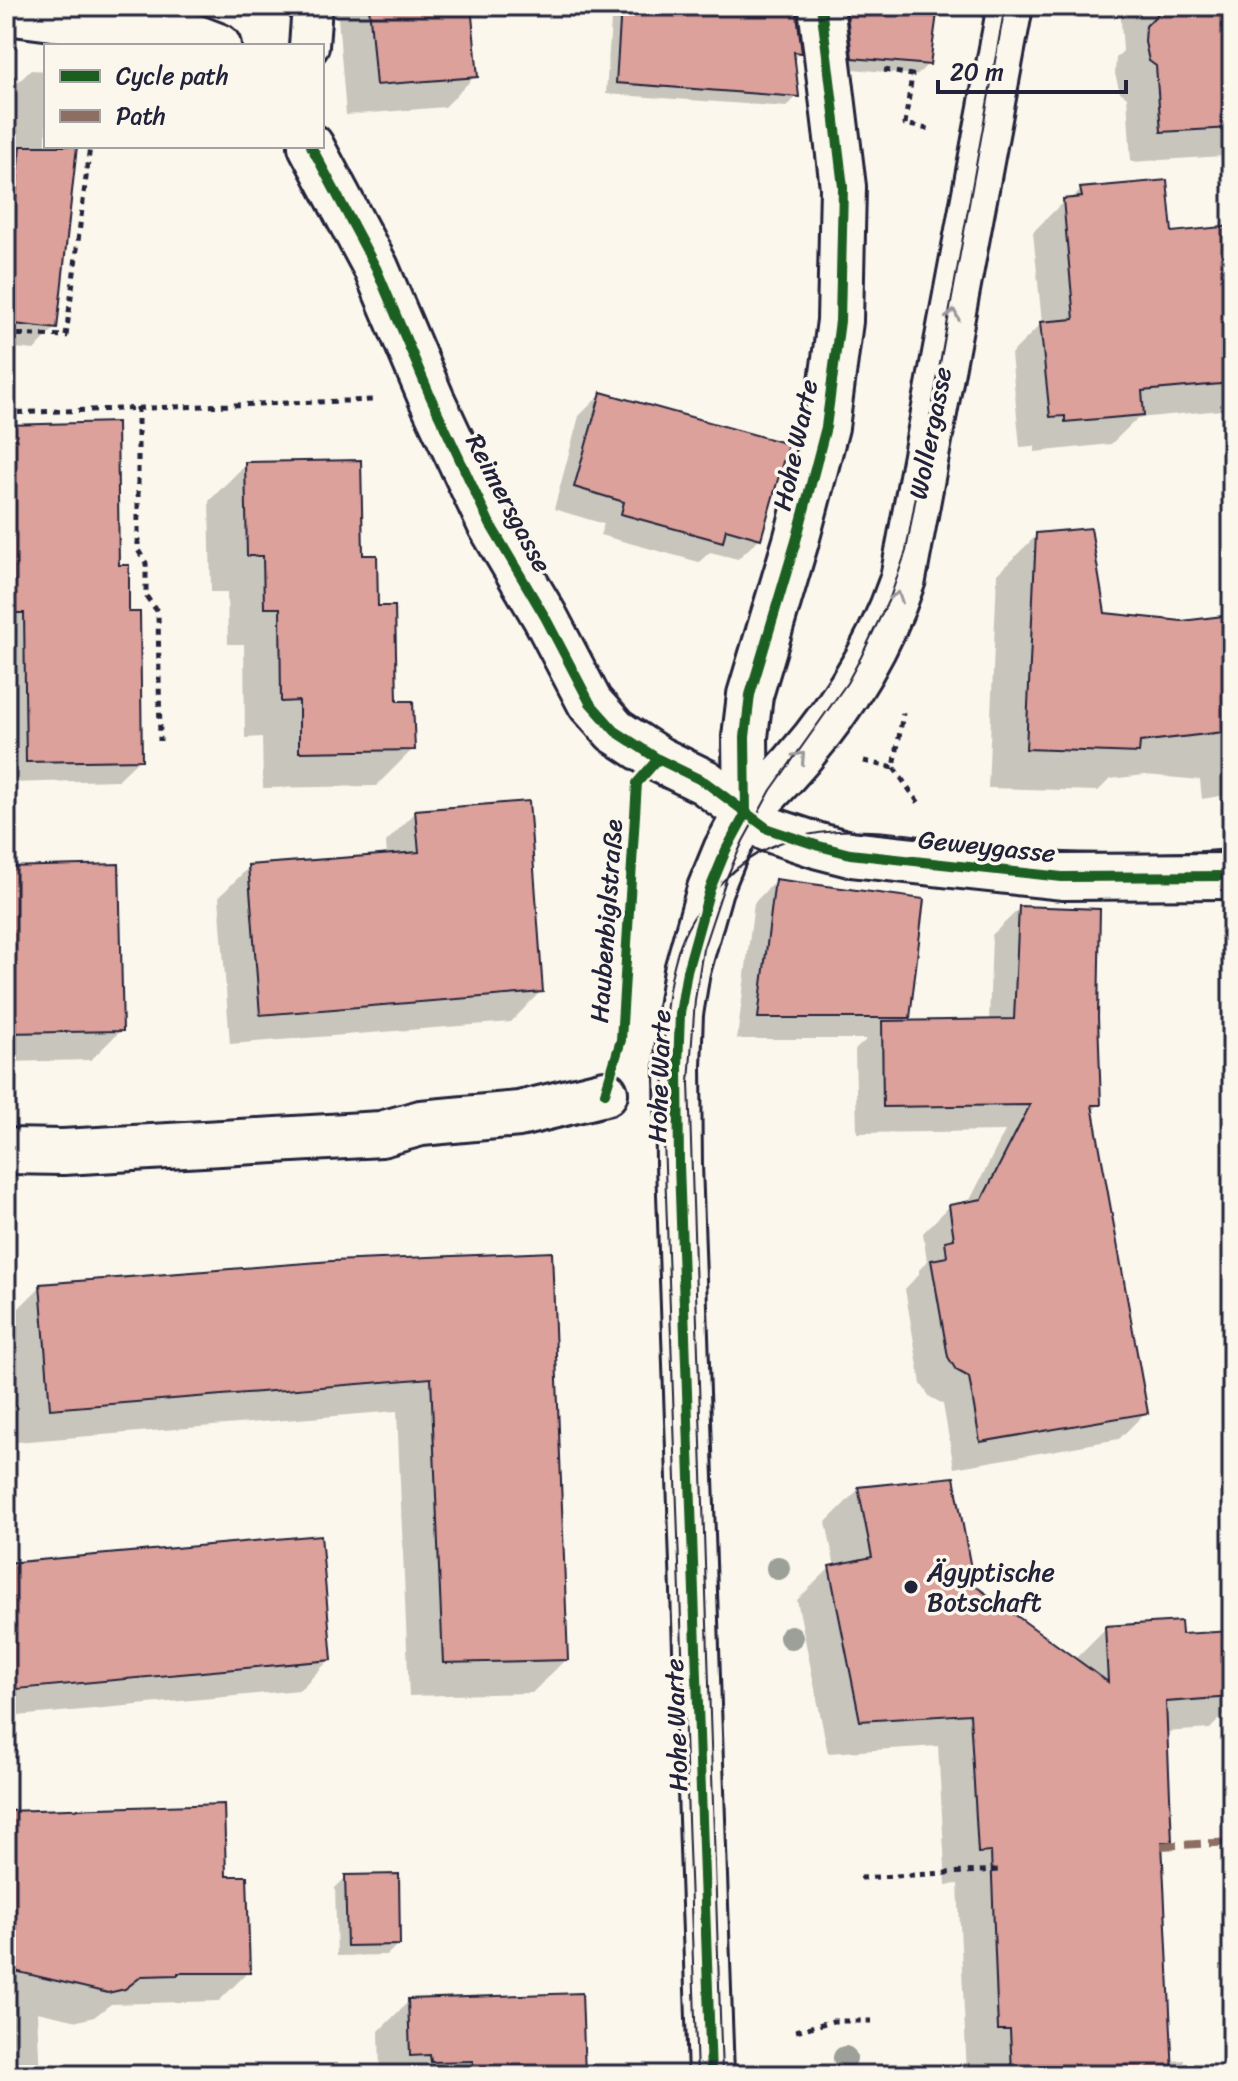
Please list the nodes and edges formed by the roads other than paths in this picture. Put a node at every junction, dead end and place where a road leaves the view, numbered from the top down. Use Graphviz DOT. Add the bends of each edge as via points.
graph roads {
  1 [pos="312,6"];
  2 [pos="821,6"];
  3 [pos="1010,6"];
  4 [pos="6,12"];
  5 [pos="213,44"];
  6 [pos="309,44"];
  7 [pos="312,148"];
  8 [pos="746,813"];
  9 [pos="1232,876"];
  10 [pos="605,1093"];
  11 [pos="6,1151"];
  12 [pos="711,2075"];
  1 -- 6 [label="lane"];
  2 -- 8 [label="street, Hohe Warte" via="843,187 840,321 826,427 750,695"];
  8 -- 3 [label="street, Wollergasse, one-way" via="808,749 864,667 891,616 903,579"];
  4 -- 5 [label="street" via="192,36"];
  7 -- 8 [label="street, Reimersgasse" via="376,268 490,524 590,703 615,731 705,782"];
  8 -- 9 [label="street, Geweygasse" via="768,829 850,854 1062,877"];
  8 -- 12 [label="street, Hohe Warte" via="710,889 687,971 678,1066"];
  10 -- 11 [label="street" via="519,1114 421,1123 381,1134"];
}
